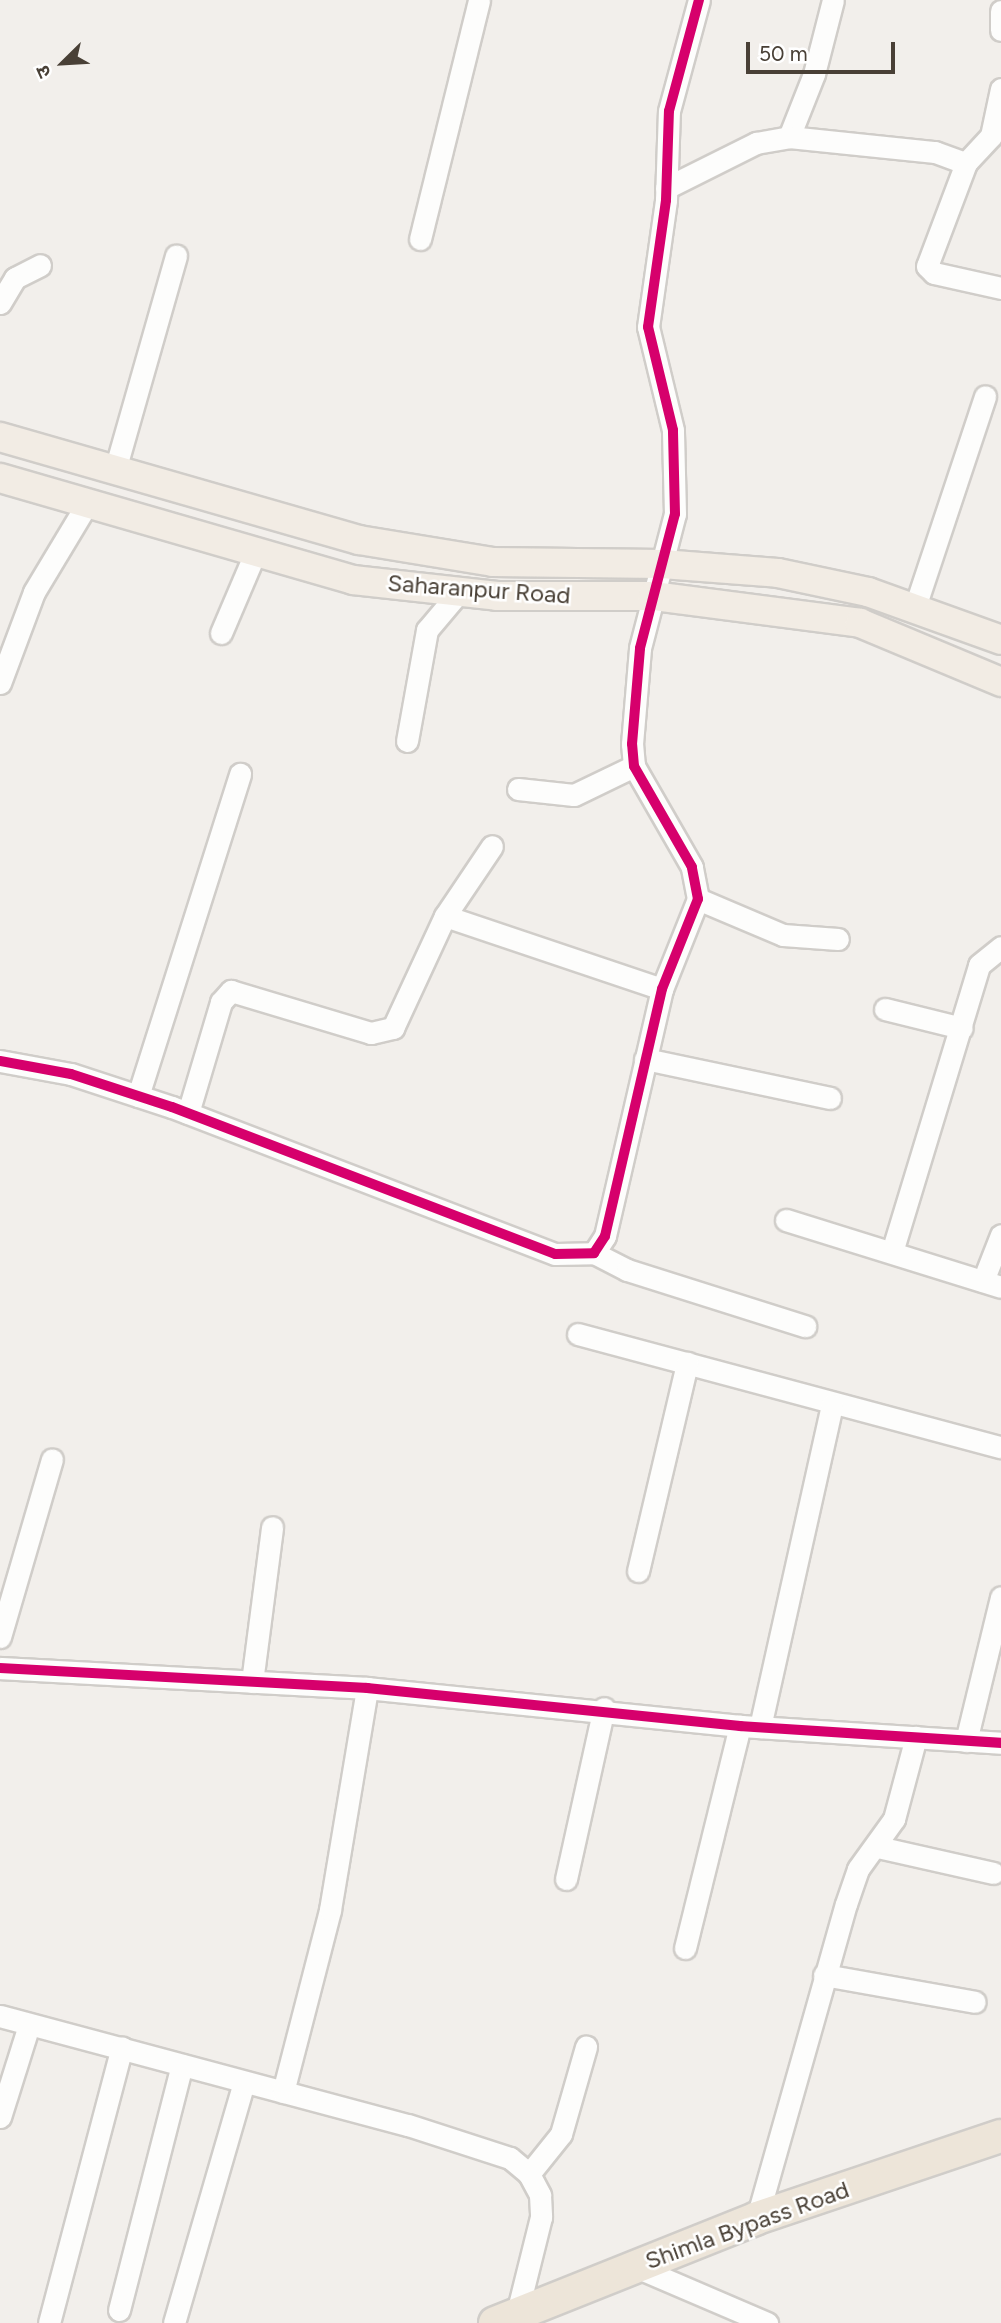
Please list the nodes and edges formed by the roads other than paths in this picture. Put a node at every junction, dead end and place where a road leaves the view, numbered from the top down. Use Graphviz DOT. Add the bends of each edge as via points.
graph roads {
  1 [pos="479,0"];
  2 [pos="699,0"];
  3 [pos="833,0"];
  4 [pos="1001,12"];
  5 [pos="1001,30"];
  6 [pos="1001,89"];
  7 [pos="789,137"];
  8 [pos="966,163"];
  9 [pos="666,188"];
  10 [pos="420,239"];
  11 [pos="176,256"];
  12 [pos="40,265"];
  13 [pos="1001,288"];
  14 [pos="0,303"];
  15 [pos="985,396"];
  16 [pos="0,437"];
  17 [pos="115,470"];
  18 [pos="0,478"];
  19 [pos="88,502"];
  20 [pos="256,551"];
  21 [pos="662,564"];
  22 [pos="460,591"];
  23 [pos="653,596"];
  24 [pos="915,607"];
  25 [pos="221,633"];
  26 [pos="1001,640"];
  27 [pos="1001,682"];
  28 [pos="0,683"];
  29 [pos="407,741"];
  30 [pos="634,766"];
  31 [pos="240,774"];
  32 [pos="518,789"];
  33 [pos="492,846"];
  34 [pos="698,899"];
  35 [pos="445,916"];
  36 [pos="838,939"];
  37 [pos="1001,947"];
  38 [pos="662,989"];
  39 [pos="885,1009"];
  40 [pos="962,1028"];
  41 [pos="645,1059"];
  42 [pos="0,1061"];
  43 [pos="138,1096"];
  44 [pos="830,1098"];
  45 [pos="188,1112"];
  46 [pos="786,1220"];
  47 [pos="1001,1235"];
  48 [pos="892,1252"];
  49 [pos="594,1253"];
  50 [pos="992,1284"];
  51 [pos="806,1326"];
  52 [pos="578,1334"];
  53 [pos="687,1363"];
  54 [pos="832,1405"];
  55 [pos="1001,1447"];
  56 [pos="52,1459"];
  57 [pos="272,1527"];
  58 [pos="638,1572"];
  59 [pos="1001,1597"];
  60 [pos="0,1637"];
  61 [pos="0,1668"];
  62 [pos="252,1682"];
  63 [pos="367,1688"];
  64 [pos="604,1708"];
  65 [pos="750,1726"];
  66 [pos="916,1737"];
  67 [pos="966,1741"];
  68 [pos="1001,1743"];
  69 [pos="878,1847"];
  70 [pos="993,1873"];
  71 [pos="566,1879"];
  72 [pos="685,1948"];
  73 [pos="824,1975"];
  74 [pos="975,2002"];
  75 [pos="0,2016"];
  76 [pos="29,2025"];
  77 [pos="122,2047"];
  78 [pos="586,2047"];
  79 [pos="182,2065"];
  80 [pos="244,2082"];
  81 [pos="283,2092"];
  82 [pos="0,2118"];
  83 [pos="1001,2136"];
  84 [pos="529,2174"];
  85 [pos="757,2218"];
  86 [pos="634,2266"];
  87 [pos="119,2311"];
  88 [pos="509,2320"];
  89 [pos="49,2323"];
  90 [pos="174,2323"];
  91 [pos="767,2323"];
  1 -- 10 [label="street"];
  2 -- 9 [label="street" via="669,111"];
  3 -- 7 [label="street" via="814,74"];
  4 -- 5 [label="street"];
  6 -- 8 [label="street" via="991,136"];
  7 -- 8 [label="street" via="935,152"];
  7 -- 9 [label="street" via="756,143"];
  8 -- 13 [label="street" via="928,268"];
  9 -- 21 [label="street" via="648,327 673,430 676,472 675,514"];
  11 -- 17 [label="street"];
  12 -- 14 [label="street" via="15,278"];
  15 -- 24 [label="street"];
  16 -- 17 [label="main road, Saharanpur Road"];
  17 -- 21 [label="main road, Saharanpur Road" via="359,540 493,562"];
  18 -- 19 [label="main road, Saharanpur Road"];
  19 -- 20 [label="main road, Saharanpur Road"];
  19 -- 28 [label="street" via="34,592"];
  20 -- 22 [label="main road, Saharanpur Road" via="353,580"];
  20 -- 25 [label="street"];
  21 -- 23 [label="street"];
  21 -- 24 [label="main road, Saharanpur Road" via="778,573"];
  22 -- 23 [label="main road, Saharanpur Road"];
  22 -- 29 [label="street" via="427,630"];
  23 -- 27 [label="main road, Saharanpur Road" via="860,623"];
  23 -- 30 [label="street" via="640,648"];
  24 -- 26 [label="main road, Saharanpur Road"];
  30 -- 32 [label="street" via="574,795"];
  30 -- 34 [label="street" via="692,867"];
  31 -- 43 [label="street"];
  33 -- 35 [label="street"];
  34 -- 36 [label="street" via="783,935"];
  34 -- 38 [label="street"];
  35 -- 38 [label="street"];
  35 -- 45 [label="street" via="386,1032 371,1033 242,991 225,995"];
  37 -- 40 [label="street" via="979,965"];
  38 -- 41 [label="street"];
  39 -- 40 [label="street"];
  40 -- 48 [label="street"];
  41 -- 44 [label="street"];
  41 -- 49 [label="street" via="612,1219"];
  42 -- 43 [label="street" via="71,1074"];
  43 -- 45 [label="street"];
  45 -- 49 [label="street" via="555,1254"];
  46 -- 48 [label="street"];
  47 -- 50 [label="street"];
  48 -- 50 [label="street"];
  49 -- 51 [label="street" via="627,1270"];
  52 -- 53 [label="street"];
  53 -- 54 [label="street"];
  53 -- 58 [label="street"];
  54 -- 55 [label="street"];
  54 -- 65 [label="street"];
  56 -- 60 [label="street"];
  57 -- 62 [label="street"];
  59 -- 67 [label="street"];
  61 -- 62 [label="street"];
  62 -- 63 [label="street"];
  63 -- 64 [label="street"];
  63 -- 81 [label="street" via="330,1910"];
  64 -- 65 [label="street"];
  64 -- 71 [label="street"];
  65 -- 66 [label="street"];
  65 -- 72 [label="street"];
  66 -- 67 [label="street"];
  66 -- 69 [label="street" via="894,1819"];
  67 -- 68 [label="street"];
  69 -- 70 [label="street"];
  69 -- 73 [label="street" via="858,1869"];
  73 -- 74 [label="street"];
  73 -- 85 [label="street"];
  75 -- 76 [label="street"];
  76 -- 77 [label="street"];
  76 -- 82 [label="street"];
  77 -- 79 [label="street"];
  77 -- 89 [label="street"];
  78 -- 84 [label="street" via="561,2134"];
  79 -- 80 [label="street"];
  79 -- 87 [label="street"];
  80 -- 81 [label="street"];
  80 -- 90 [label="street"];
  81 -- 84 [label="street" via="483,2147"];
  83 -- 85 [label="highway, Shimla Bypass Road"];
  84 -- 88 [label="street" via="540,2195 541,2217"];
  85 -- 86 [label="highway, Shimla Bypass Road"];
  86 -- 88 [label="highway, Shimla Bypass Road"];
  86 -- 91 [label="street"];
}
